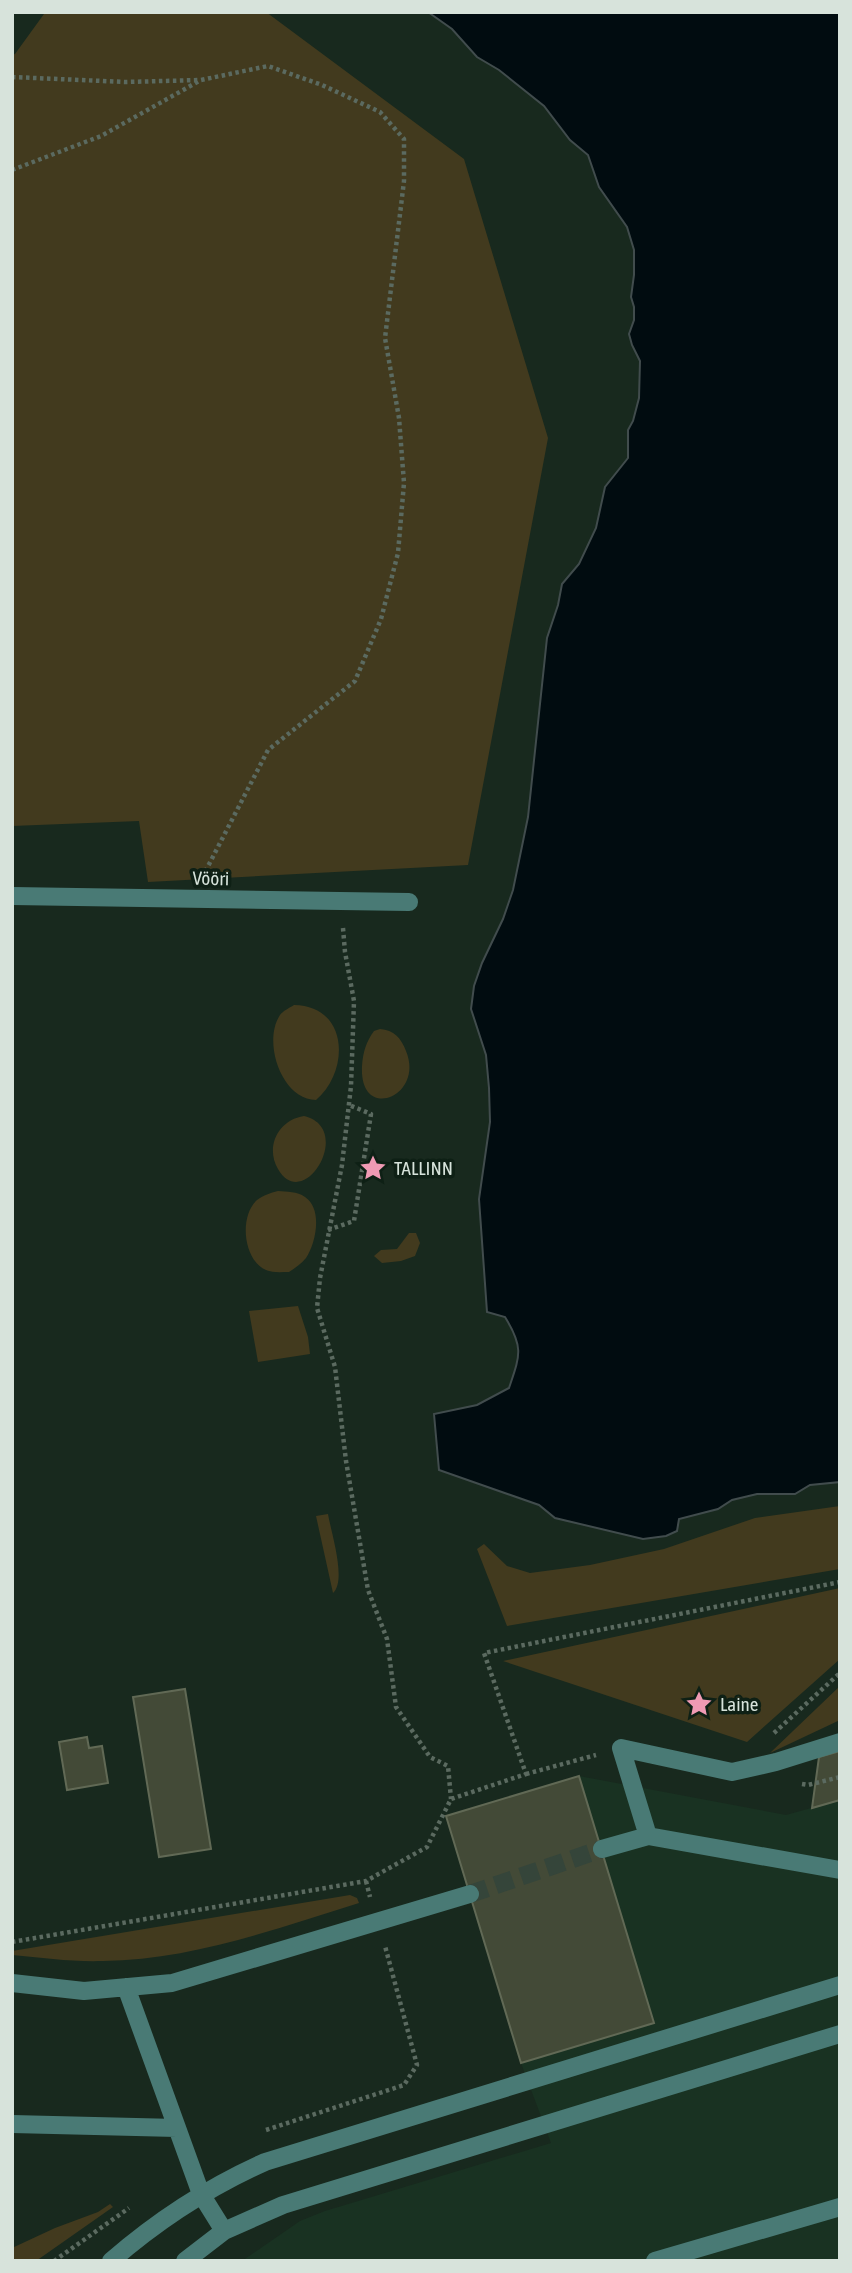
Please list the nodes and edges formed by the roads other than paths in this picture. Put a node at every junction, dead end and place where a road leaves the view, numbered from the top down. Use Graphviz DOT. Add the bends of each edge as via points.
graph roads {
  1 [pos="12,896"];
  2 [pos="409,902"];
  3 [pos="840,1742"];
  4 [pos="648,1836"];
  5 [pos="602,1849"];
  6 [pos="840,1870"];
  7 [pos="470,1894"];
  8 [pos="12,1983"];
  9 [pos="840,1984"];
  10 [pos="126,1987"];
  11 [pos="840,2034"];
  12 [pos="12,2123"];
  13 [pos="177,2128"];
  14 [pos="201,2194"];
  15 [pos="840,2207"];
  16 [pos="224,2231"];
  17 [pos="111,2261"];
  18 [pos="185,2261"];
  19 [pos="655,2261"];
  1 -- 2 [label="street, Vööri"];
  3 -- 4 [label="street" via="732,1772 621,1748"];
  4 -- 5 [label="street"];
  4 -- 6 [label="street"];
  7 -- 10 [label="street" via="172,1983"];
  8 -- 10 [label="street" via="84,1991"];
  9 -- 14 [label="street" via="265,2162"];
  10 -- 13 [label="street"];
  11 -- 16 [label="street" via="283,2205"];
  12 -- 13 [label="street"];
  13 -- 14 [label="street"];
  14 -- 16 [label="street"];
  14 -- 17 [label="street"];
  15 -- 19 [label="street"];
  16 -- 18 [label="street"];
}
